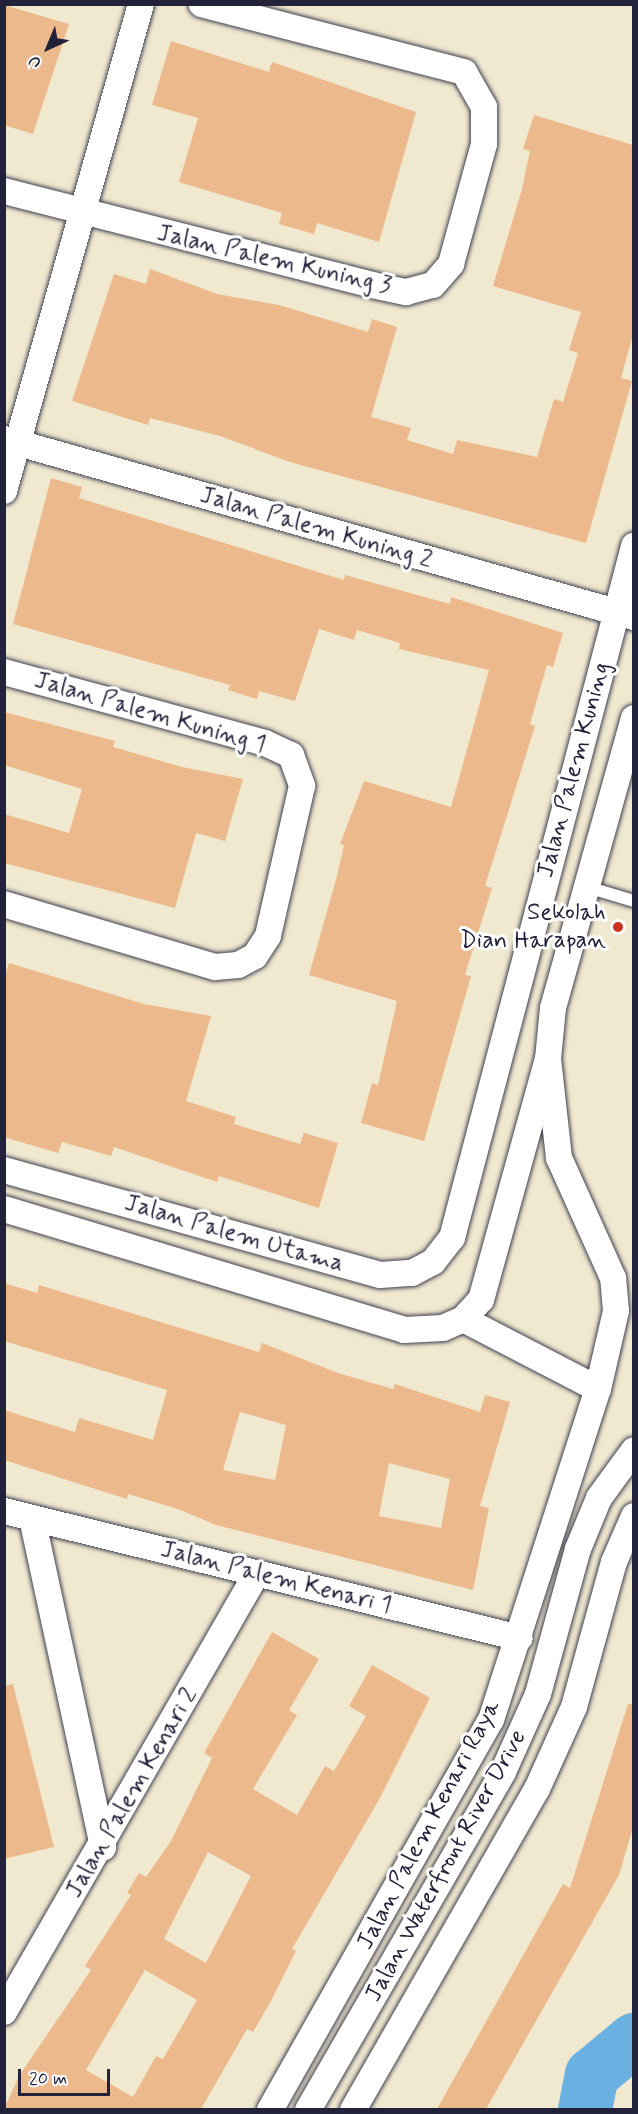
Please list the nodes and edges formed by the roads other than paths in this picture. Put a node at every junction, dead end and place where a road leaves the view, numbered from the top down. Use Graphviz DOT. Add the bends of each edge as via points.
graph roads {
  1 [pos="141,4"];
  2 [pos="202,4"];
  3 [pos="4,190"];
  4 [pos="82,214"];
  5 [pos="11,441"];
  6 [pos="4,491"];
  7 [pos="633,546"];
  8 [pos="624,616"];
  9 [pos="4,672"];
  10 [pos="633,718"];
  11 [pos="587,887"];
  12 [pos="633,901"];
  13 [pos="4,904"];
  14 [pos="548,1059"];
  15 [pos="4,1170"];
  16 [pos="4,1209"];
  17 [pos="452,1238"];
  18 [pos="453,1323"];
  19 [pos="598,1389"];
  20 [pos="633,1450"];
  21 [pos="4,1512"];
  22 [pos="633,1516"];
  23 [pos="32,1518"];
  24 [pos="257,1573"];
  25 [pos="520,1638"];
  26 [pos="103,1847"];
  27 [pos="4,2012"];
  28 [pos="270,2109"];
  29 [pos="308,2109"];
  30 [pos="352,2109"];
  1 -- 4 [label="street"];
  2 -- 4 [label="street, Jalan Palem Kuning 3" via="464,72 484,107 484,144 451,264 433,285 406,292"];
  3 -- 4 [label="street, Jalan Palem Kuning 3"];
  4 -- 5 [label="street"];
  5 -- 6 [label="street"];
  5 -- 8 [label="street, Jalan Palem Kuning 2"];
  7 -- 8 [label="street, Jalan Palem Kuning"];
  8 -- 17 [label="street, Jalan Palem Kuning"];
  9 -- 13 [label="street, Jalan Palem Kuning 1" via="265,743 291,755 302,786 268,936 255,956 238,965 215,967"];
  10 -- 11 [label="street, Jalan Palem Kuning"];
  11 -- 12 [label="lane"];
  11 -- 14 [label="street, Jalan Palem Kuning" via="553,1008"];
  14 -- 18 [label="street, Jalan Palem Kuning" via="481,1300"];
  14 -- 19 [label="street, Jalan Palem Kuning" via="559,1158 613,1278 616,1311"];
  15 -- 17 [label="street, Jalan Palem Utama" via="380,1275 412,1273 433,1262"];
  16 -- 18 [label="street, Jalan Palem Utama" via="404,1330"];
  18 -- 19 [label="street"];
  19 -- 25 [label="street, Jalan Palem Kenari Raya" via="539,1558"];
  20 -- 29 [label="street, Jalan Waterfront River Drive" via="599,1498 578,1549 538,1694 503,1772"];
  21 -- 23 [label="street, Jalan Palem Kenari 1"];
  22 -- 30 [label="street, Jalan Waterfront River Drive" via="614,1562 574,1707 537,1789"];
  23 -- 24 [label="street, Jalan Palem Kenari 1"];
  23 -- 26 [label="street"];
  24 -- 25 [label="street, Jalan Palem Kenari 1"];
  24 -- 26 [label="street, Jalan Palem Kenari 2"];
  25 -- 28 [label="street, Jalan Palem Kenari Raya" via="491,1720"];
  26 -- 27 [label="street, Jalan Palem Kenari 2"];
}
